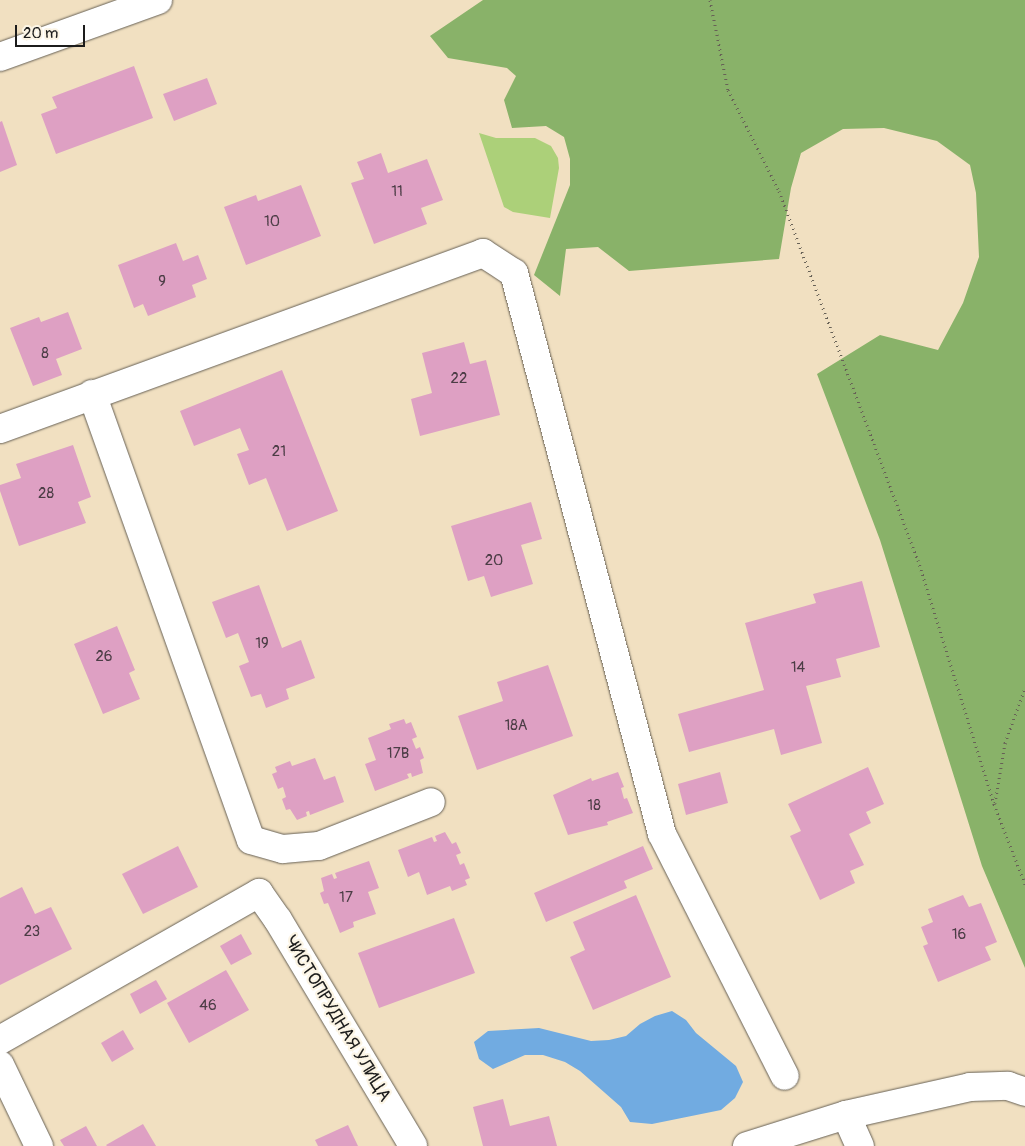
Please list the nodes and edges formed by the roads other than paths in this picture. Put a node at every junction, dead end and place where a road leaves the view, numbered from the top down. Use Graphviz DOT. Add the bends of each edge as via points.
graph roads {
  1 [pos="158,0"];
  2 [pos="0,58"];
  3 [pos="92,394"];
  4 [pos="0,429"];
  5 [pos="431,802"];
  6 [pos="0,1040"];
  7 [pos="0,1065"];
  8 [pos="785,1076"];
  9 [pos="1025,1092"];
  10 [pos="846,1115"];
  11 [pos="39,1146"];
  12 [pos="413,1146"];
  13 [pos="747,1146"];
  14 [pos="860,1146"];
  1 -- 2 [label="street"];
  3 -- 4 [label="street"];
  3 -- 5 [label="street" via="251,840 283,849 319,846"];
  3 -- 8 [label="street" via="482,253 514,273 662,834"];
  6 -- 12 [label="street, ЧИСТОПРУДНАЯ УЛИЦА" via="259,893"];
  7 -- 11 [label="street"];
  9 -- 10 [label="street" via="1008,1086 970,1087"];
  10 -- 13 [label="street"];
  10 -- 14 [label="street"];
}
